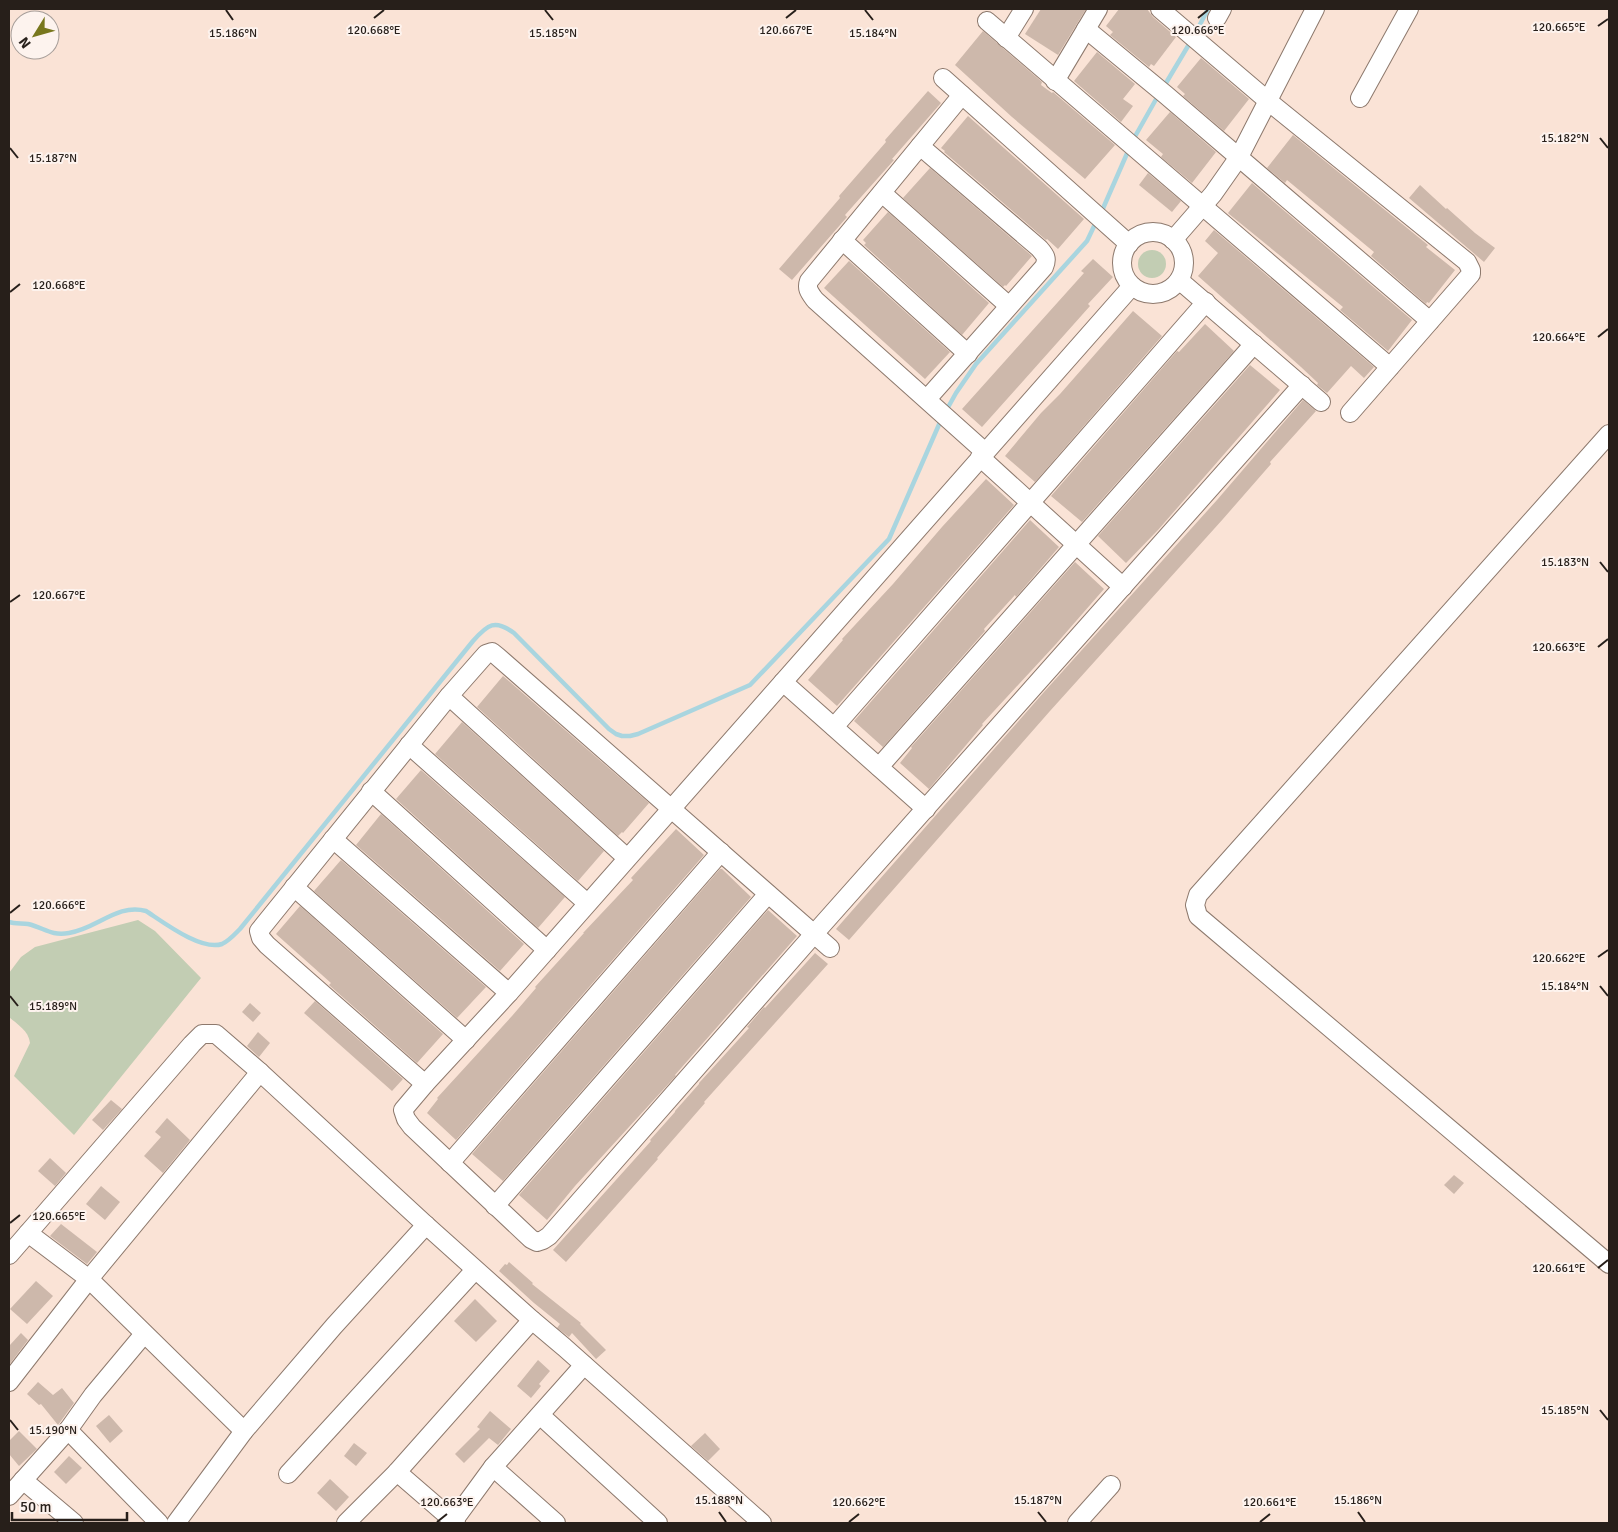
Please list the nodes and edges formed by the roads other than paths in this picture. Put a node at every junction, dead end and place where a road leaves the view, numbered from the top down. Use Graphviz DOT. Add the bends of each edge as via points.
graph roads {
  1 [pos="1024,9"];
  2 [pos="1098,9"];
  3 [pos="1160,9"];
  4 [pos="1316,9"];
  5 [pos="1408,9"];
  6 [pos="987,21"];
  7 [pos="1086,29"];
  8 [pos="1006,38"];
  9 [pos="943,78"];
  10 [pos="1056,81"];
  11 [pos="962,95"];
  12 [pos="1360,98"];
  13 [pos="1268,101"];
  14 [pos="920,146"];
  15 [pos="1239,157"];
  16 [pos="882,193"];
  17 [pos="1202,206"];
  18 [pos="842,240"];
  19 [pos="1173,240"];
  20 [pos="1129,244"];
  21 [pos="1179,280"];
  22 [pos="1132,286"];
  23 [pos="1206,302"];
  24 [pos="1009,306"];
  25 [pos="1430,321"];
  26 [pos="1254,344"];
  27 [pos="968,354"];
  28 [pos="1390,367"];
  29 [pos="1302,385"];
  30 [pos="1322,402"];
  31 [pos="938,410"];
  32 [pos="1350,414"];
  33 [pos="1609,434"];
  34 [pos="983,455"];
  35 [pos="1031,503"];
  36 [pos="1077,545"];
  37 [pos="1123,587"];
  38 [pos="784,682"];
  39 [pos="449,696"];
  40 [pos="834,727"];
  41 [pos="409,745"];
  42 [pos="879,767"];
  43 [pos="372,791"];
  44 [pos="671,808"];
  45 [pos="926,809"];
  46 [pos="333,839"];
  47 [pos="721,852"];
  48 [pos="627,858"];
  49 [pos="294,887"];
  50 [pos="768,894"];
  51 [pos="587,903"];
  52 [pos="814,934"];
  53 [pos="830,948"];
  54 [pos="547,950"];
  55 [pos="509,993"];
  56 [pos="466,1040"];
  57 [pos="260,1072"];
  58 [pos="425,1084"];
  59 [pos="450,1163"];
  60 [pos="495,1206"];
  61 [pos="426,1225"];
  62 [pos="28,1233"];
  63 [pos="9,1255"];
  64 [pos="1609,1264"];
  65 [pos="475,1270"];
  66 [pos="89,1279"];
  67 [pos="532,1320"];
  68 [pos="144,1334"];
  69 [pos="584,1365"];
  70 [pos="9,1382"];
  71 [pos="540,1414"];
  72 [pos="68,1430"];
  73 [pos="244,1431"];
  74 [pos="493,1467"];
  75 [pos="397,1472"];
  76 [pos="288,1474"];
  77 [pos="23,1480"];
  78 [pos="1111,1485"];
  79 [pos="9,1496"];
  80 [pos="74,1523"];
  81 [pos="159,1523"];
  82 [pos="176,1523"];
  83 [pos="346,1523"];
  84 [pos="454,1523"];
  85 [pos="556,1523"];
  86 [pos="658,1523"];
  87 [pos="762,1523"];
  88 [pos="1077,1523"];
  1 -- 8 [label="street"];
  2 -- 7 [label="street"];
  3 -- 13 [label="street"];
  4 -- 13 [label="street"];
  5 -- 12 [label="street"];
  6 -- 8 [label="street"];
  7 -- 10 [label="street"];
  7 -- 15 [label="street"];
  8 -- 10 [label="street"];
  9 -- 11 [label="street"];
  10 -- 17 [label="street"];
  11 -- 14 [label="street"];
  11 -- 20 [label="street"];
  13 -- 15 [label="street"];
  13 -- 25 [label="street" via="1467,262 1471,274"];
  14 -- 16 [label="street"];
  14 -- 24 [label="street" via="1046,256 1044,267"];
  15 -- 17 [label="street"];
  15 -- 25 [label="street"];
  16 -- 18 [label="street"];
  16 -- 24 [label="street"];
  17 -- 19 [label="street"];
  17 -- 28 [label="street"];
  18 -- 27 [label="street"];
  18 -- 31 [label="street" via="809,281 809,293"];
  19 -- 20 [label="street" via="1154,232 1143,233"];
  19 -- 21 [label="street" via="1183,256 1184,266"];
  20 -- 22 [label="street" via="1122,256 1122,267"];
  21 -- 22 [label="street" via="1159,294 1145,293"];
  21 -- 23 [label="street"];
  22 -- 34 [label="street"];
  23 -- 26 [label="street"];
  23 -- 35 [label="street"];
  24 -- 27 [label="street"];
  25 -- 28 [label="street"];
  26 -- 29 [label="street"];
  26 -- 36 [label="street"];
  27 -- 31 [label="street"];
  28 -- 32 [label="street"];
  29 -- 30 [label="street"];
  29 -- 37 [label="street"];
  31 -- 34 [label="street"];
  33 -- 64 [label="street" via="1198,895 1195,905 1198,916"];
  34 -- 35 [label="street"];
  34 -- 38 [label="street"];
  35 -- 36 [label="street"];
  35 -- 40 [label="street"];
  36 -- 37 [label="street"];
  36 -- 42 [label="street"];
  37 -- 45 [label="street"];
  38 -- 40 [label="street"];
  38 -- 44 [label="street"];
  39 -- 41 [label="street"];
  39 -- 44 [label="street" via="481,658 492,652"];
  39 -- 48 [label="street"];
  40 -- 42 [label="street"];
  41 -- 43 [label="street"];
  41 -- 51 [label="street"];
  42 -- 45 [label="street"];
  43 -- 46 [label="street"];
  43 -- 54 [label="street"];
  44 -- 47 [label="street"];
  44 -- 48 [label="street"];
  45 -- 52 [label="street"];
  46 -- 49 [label="street"];
  46 -- 55 [label="street"];
  47 -- 50 [label="street"];
  47 -- 59 [label="street"];
  48 -- 51 [label="street"];
  49 -- 56 [label="street"];
  49 -- 58 [label="street" via="262,926 261,938"];
  50 -- 52 [label="street"];
  50 -- 60 [label="street"];
  51 -- 54 [label="street"];
  52 -- 53 [label="street"];
  52 -- 60 [label="street" via="549,1236 536,1242 530,1239"];
  54 -- 55 [label="street"];
  55 -- 56 [label="street"];
  56 -- 58 [label="street"];
  57 -- 61 [label="street"];
  57 -- 62 [label="street" via="216,1034 202,1034"];
  57 -- 66 [label="street"];
  58 -- 59 [label="street" via="403,1110 412,1127"];
  59 -- 60 [label="street"];
  61 -- 65 [label="street"];
  61 -- 73 [label="street"];
  62 -- 63 [label="street"];
  62 -- 66 [label="street"];
  65 -- 67 [label="street"];
  65 -- 76 [label="street"];
  66 -- 68 [label="street"];
  66 -- 70 [label="street"];
  67 -- 69 [label="street"];
  67 -- 75 [label="street"];
  68 -- 72 [label="street"];
  68 -- 73 [label="street"];
  69 -- 71 [label="street"];
  69 -- 87 [label="street"];
  71 -- 74 [label="street"];
  71 -- 86 [label="street"];
  72 -- 77 [label="street"];
  72 -- 81 [label="street"];
  73 -- 82 [label="street"];
  74 -- 84 [label="street"];
  74 -- 85 [label="street"];
  75 -- 83 [label="street"];
  75 -- 84 [label="street"];
  77 -- 79 [label="street"];
  77 -- 80 [label="street"];
  78 -- 88 [label="street"];
}
